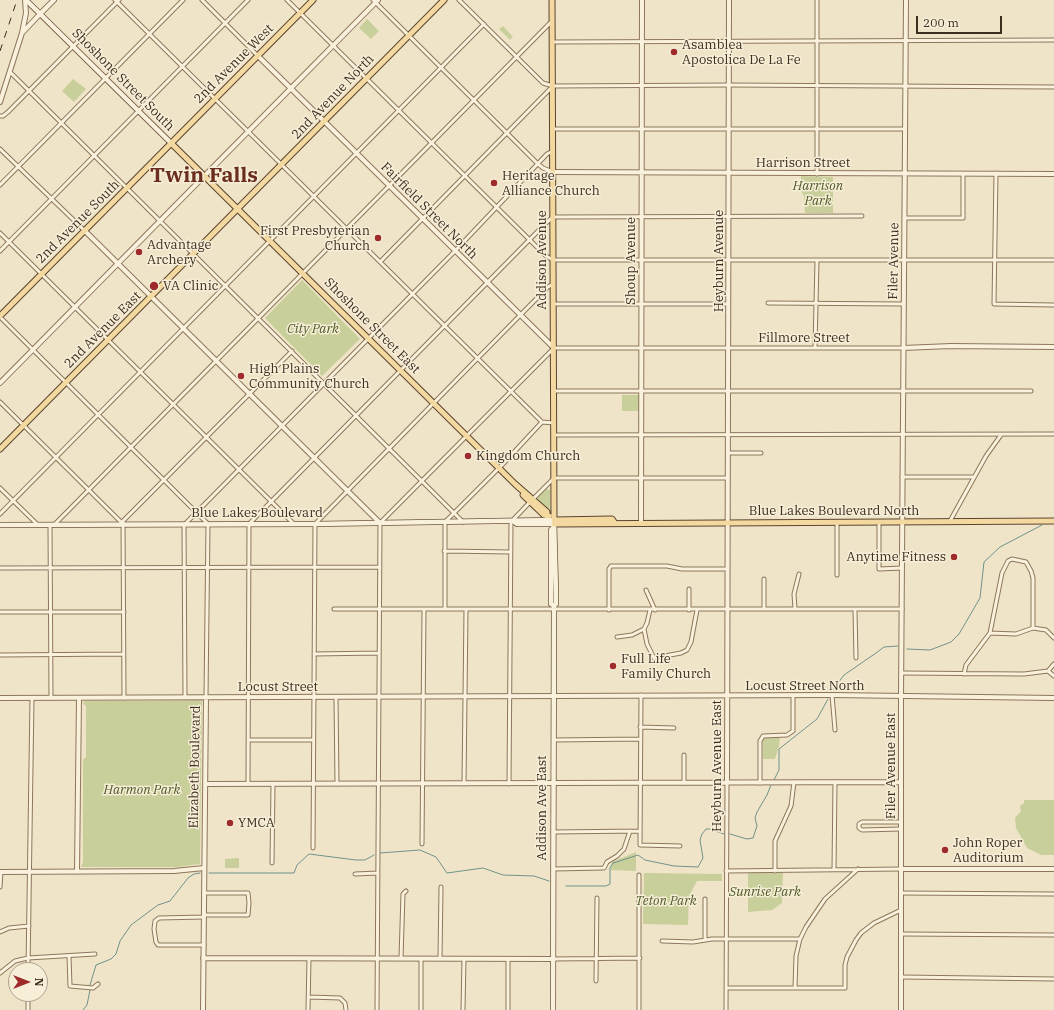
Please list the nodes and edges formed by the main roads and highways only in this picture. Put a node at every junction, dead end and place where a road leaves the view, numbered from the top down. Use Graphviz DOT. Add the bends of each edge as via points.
graph roads {
  1 [pos="26,0"];
  2 [pos="54,0"];
  3 [pos="313,0"];
  4 [pos="444,0"];
  5 [pos="552,0"];
  6 [pos="32,2"];
  7 [pos="40,14"];
  8 [pos="171,143"];
  9 [pos="204,176"];
  10 [pos="238,209"];
  11 [pos="0,317"];
  12 [pos="0,449"];
  13 [pos="1054,521"];
  14 [pos="554,524"];
  15 [pos="0,525"];
  16 [pos="553,1010"];
  1 -- 6 [label="main road, Shoshone Street South"];
  2 -- 7 [label="main road"];
  3 -- 8 [label="main road, 2nd Avenue West"];
  4 -- 10 [label="main road, 2nd Avenue North"];
  5 -- 14 [label="main road, Addison Avenue"];
  6 -- 7 [label="main road, Shoshone Street South"];
  7 -- 8 [label="main road, Shoshone Street South"];
  8 -- 9 [label="main road, Shoshone Street South"];
  8 -- 11 [label="main road, 2nd Avenue South"];
  9 -- 10 [label="main road, Shoshone Street East"];
  10 -- 12 [label="main road, 2nd Avenue East"];
  10 -- 14 [label="main road, Shoshone Street East" via="524,492 523,495 532,500 544,515 548,515"];
  13 -- 14 [label="main road, Blue Lakes Boulevard North" via="614,522 612,519"];
  14 -- 15 [label="main road, Blue Lakes Boulevard" via="517,520 315,524"];
  14 -- 16 [label="main road, Addison Ave East" via="551,530 552,604 555,608"];
}
